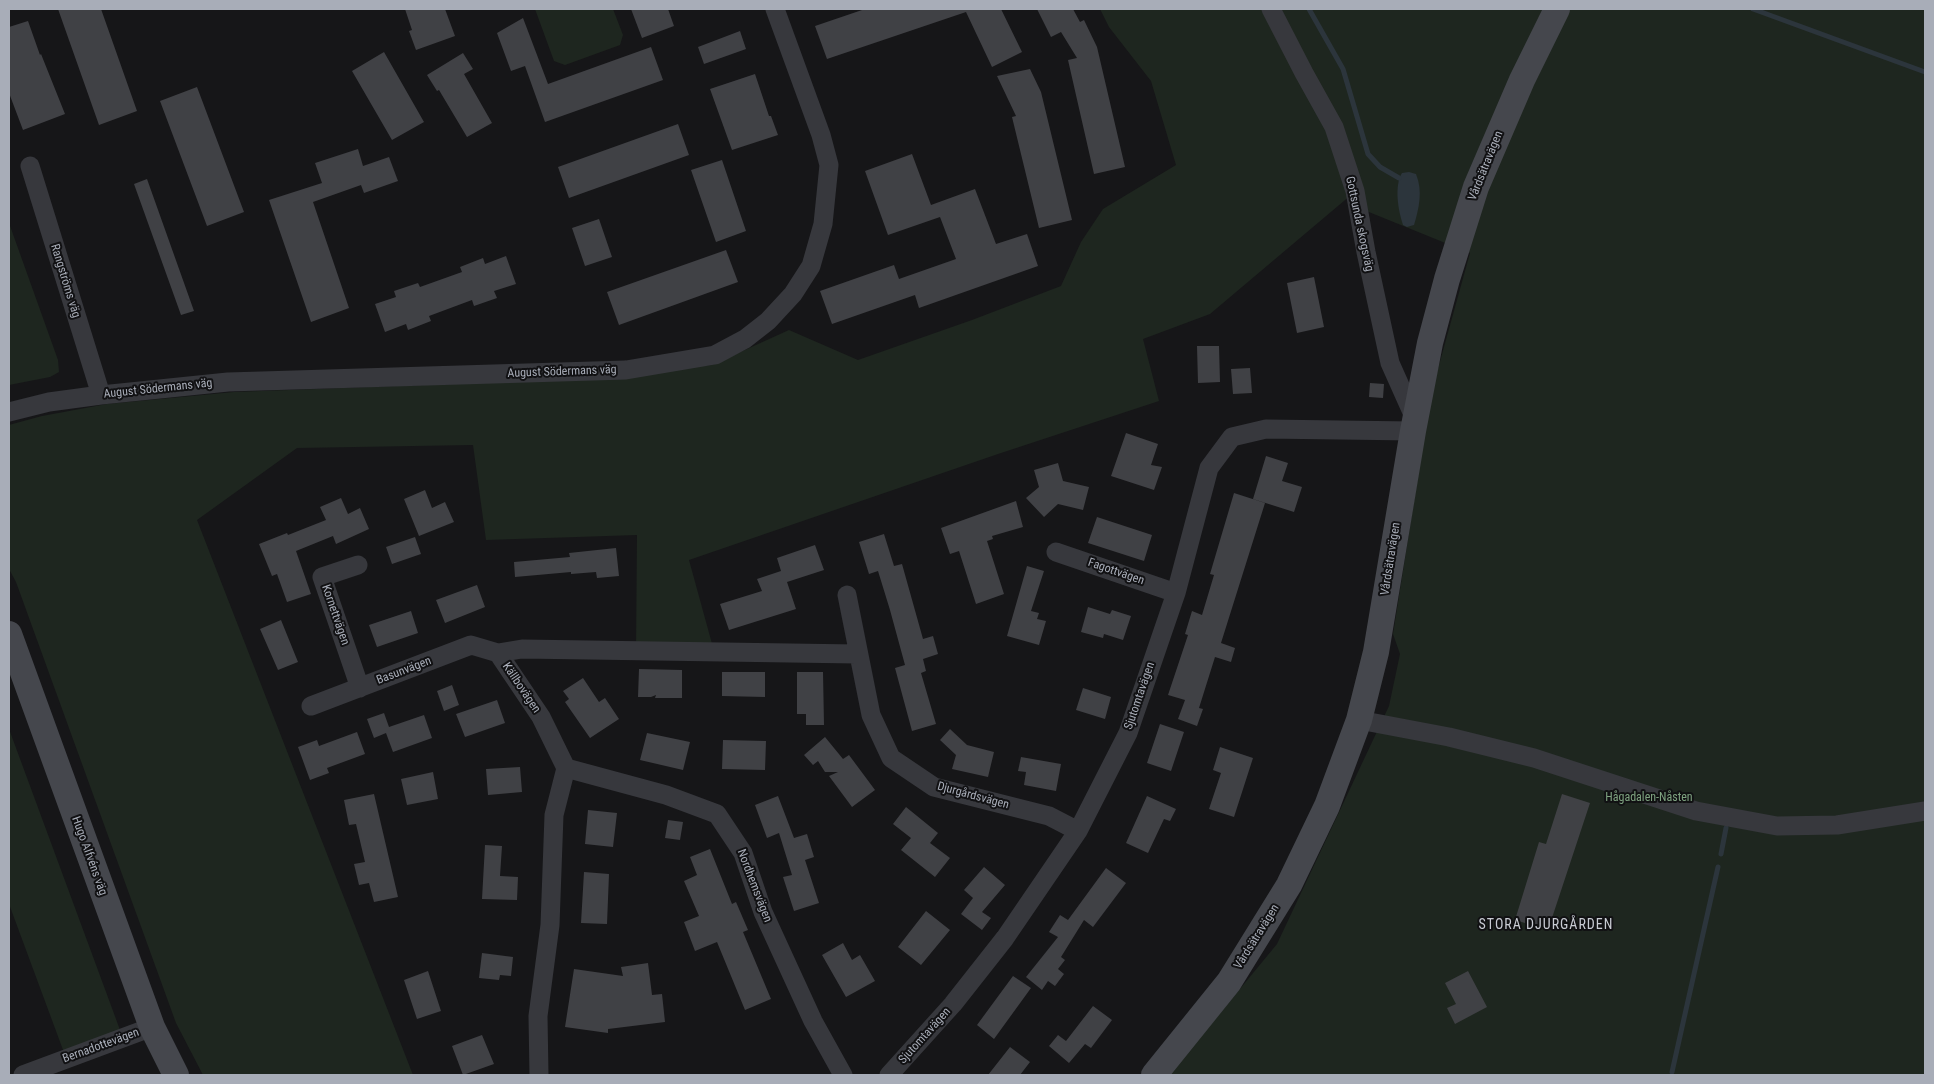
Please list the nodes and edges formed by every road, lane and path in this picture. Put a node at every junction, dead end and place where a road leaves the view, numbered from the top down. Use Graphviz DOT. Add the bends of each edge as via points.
graph roads {
  1 [pos="775,9"];
  2 [pos="1271,9"];
  3 [pos="1557,9"];
  4 [pos="30,166"];
  5 [pos="101,395"];
  6 [pos="9,412"];
  7 [pos="1414,424"];
  8 [pos="1056,552"];
  9 [pos="358,565"];
  10 [pos="1176,593"];
  11 [pos="847,595"];
  12 [pos="9,634"];
  13 [pos="498,653"];
  14 [pos="857,654"];
  15 [pos="360,688"];
  16 [pos="311,706"];
  17 [pos="1359,720"];
  18 [pos="566,768"];
  19 [pos="1925,811"];
  20 [pos="1078,831"];
  21 [pos="152,1027"];
  22 [pos="23,1075"];
  23 [pos="176,1075"];
  24 [pos="539,1075"];
  25 [pos="843,1075"];
  26 [pos="889,1075"];
  27 [pos="1154,1075"];
  1 -- 5 [label="street, August Södermans väg" via="821,136 828,165 827,195 811,266 793,294 768,321 744,339 715,355 626,370 228,382"];
  2 -- 7 [label="street, Gottsunda skogsväg" via="1334,127 1355,191 1390,363"];
  3 -- 7 [label="street, Vårdsätravägen" via="1476,187 1447,279"];
  4 -- 5 [label="street, Rangströms väg"];
  5 -- 6 [label="street, August Södermans väg" via="49,402"];
  7 -- 10 [label="street, Sjutomtavägen" via="1266,429 1232,438 1209,468"];
  7 -- 17 [label="street, Vårdsätravägen" via="1376,652"];
  8 -- 10 [label="street, Fagottvägen"];
  9 -- 15 [label="street, Kornettvägen" via="322,577"];
  10 -- 20 [label="street, Sjutomtavägen" via="1128,733"];
  11 -- 14 [label="street, Djurgårdsvägen"];
  12 -- 21 [label="street, Hugo Alfvéns väg"];
  13 -- 14 [label="street, Källbovägen" via="522,649"];
  13 -- 15 [label="street, Basunvägen" via="471,645"];
  13 -- 18 [label="street, Källbovägen" via="541,717"];
  14 -- 20 [label="street, Djurgårdsvägen" via="871,715 891,758 934,787 1049,816"];
  15 -- 16 [label="street, Basunvägen"];
  17 -- 19 [label="street" via="1449,736 1534,758 1696,812 1777,826 1838,825"];
  17 -- 27 [label="street, Vårdsätravägen" via="1327,806 1289,885 1229,982"];
  18 -- 24 [label="street" via="554,815 550,925 538,1016"];
  18 -- 25 [label="street, Nordhemsvägen" via="717,814 743,852 763,912 813,1021"];
  20 -- 26 [label="street, Sjutomtavägen" via="994,952 953,1004"];
  21 -- 22 [label="street, Bernadottevägen"];
  21 -- 23 [label="street, Hugo Alfvéns väg"];
}
